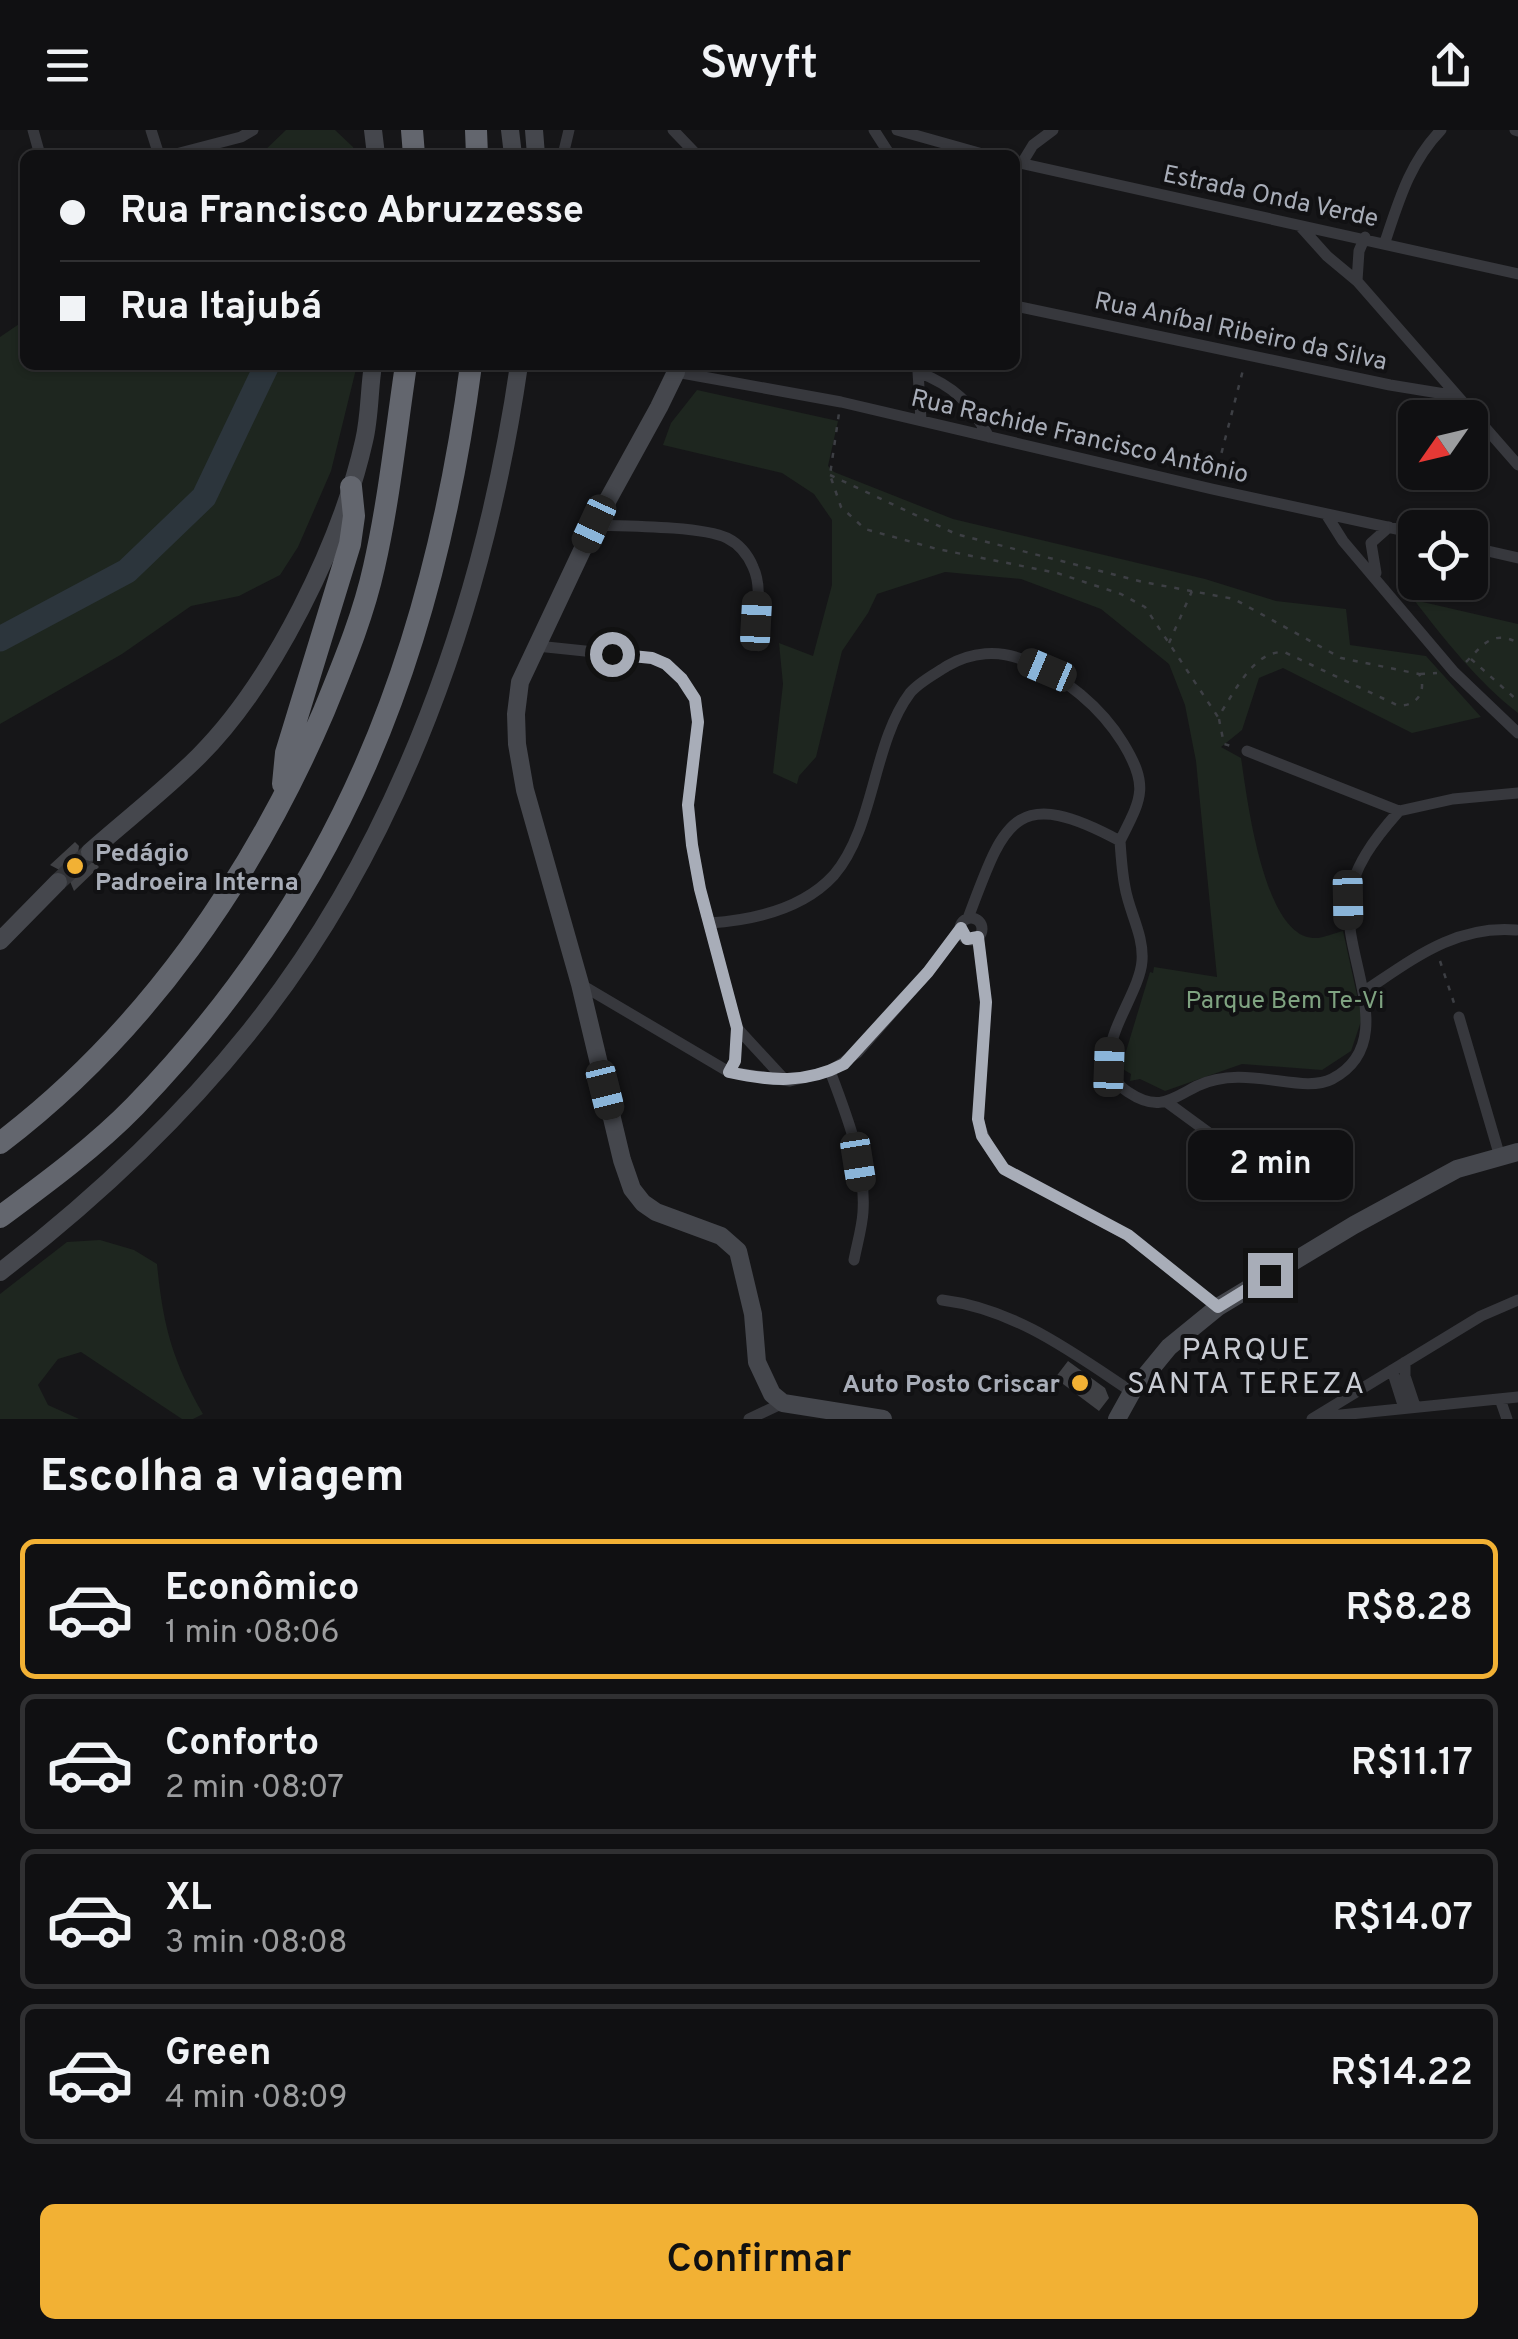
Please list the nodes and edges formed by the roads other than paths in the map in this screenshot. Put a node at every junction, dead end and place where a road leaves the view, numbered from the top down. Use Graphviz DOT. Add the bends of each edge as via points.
graph roads {
  1 [pos="252,130"];
  2 [pos="672,130"];
  3 [pos="897,130"];
  4 [pos="1053,130"];
  5 [pos="1441,130"];
  6 [pos="935,143"];
  7 [pos="193,150"];
  8 [pos="692,150"];
  9 [pos="930,150"];
  10 [pos="965,150"];
  11 [pos="1020,160"];
  12 [pos="1020,162"];
  13 [pos="1300,226"];
  14 [pos="1365,237"];
  15 [pos="1385,242"];
  16 [pos="1518,274"];
  17 [pos="1357,280"];
  18 [pos="1020,307"];
  19 [pos="373,370"];
  20 [pos="405,370"];
  21 [pos="471,370"];
  22 [pos="518,370"];
  23 [pos="674,370"];
  24 [pos="685,370"];
  25 [pos="914,370"];
  26 [pos="918,370"];
  27 [pos="1458,396"];
  28 [pos="921,420"];
  29 [pos="990,437"];
  30 [pos="1518,465"];
  31 [pos="351,488"];
  32 [pos="1326,514"];
  33 [pos="594,524"];
  34 [pos="1389,527"];
  35 [pos="1398,529"];
  36 [pos="1488,550"];
  37 [pos="1518,558"];
  38 [pos="1377,579"];
  39 [pos="756,621"];
  40 [pos="536,646"];
  41 [pos="1518,733"];
  42 [pos="1247,751"];
  43 [pos="1516,790"];
  44 [pos="284,796"];
  45 [pos="1398,811"];
  46 [pos="1120,841"];
  47 [pos="90,852"];
  48 [pos="58,882"];
  49 [pos="710,923"];
  50 [pos="964,923"];
  51 [pos="1516,930"];
  52 [pos="0,941"];
  53 [pos="580,984"];
  54 [pos="1363,992"];
  55 [pos="1459,1017"];
  56 [pos="737,1028"];
  57 [pos="830,1071"];
  58 [pos="729,1072"];
  59 [pos="785,1080"];
  60 [pos="1168,1104"];
  61 [pos="0,1143"];
  62 [pos="1509,1154"];
  63 [pos="1265,1174"];
  64 [pos="0,1216"];
  65 [pos="854,1260"];
  66 [pos="0,1272"];
  67 [pos="942,1300"];
  68 [pos="1518,1300"];
  69 [pos="1218,1307"];
  70 [pos="1405,1362"];
  71 [pos="1392,1370"];
  72 [pos="1132,1392"];
  73 [pos="1518,1397"];
  74 [pos="1500,1399"];
  75 [pos="783,1402"];
  76 [pos="1402,1411"];
  77 [pos="1314,1418"];
  78 [pos="750,1419"];
  79 [pos="883,1419"];
  80 [pos="1118,1419"];
  81 [pos="1507,1419"];
  1 -- 7 [label="street"];
  2 -- 8 [label="street"];
  3 -- 6 [label="street"];
  4 -- 11 [label="street"];
  5 -- 15 [label="street" via="1406,178"];
  6 -- 9 [label="street"];
  6 -- 10 [label="street"];
  12 -- 13 [label="street, Estrada Onda Verde"];
  13 -- 14 [label="street, Estrada Onda Verde"];
  13 -- 17 [label="street"];
  14 -- 15 [label="street, Estrada Onda Verde"];
  14 -- 17 [label="street"];
  15 -- 16 [label="street, Estrada Onda Verde"];
  17 -- 27 [label="street"];
  18 -- 27 [label="street, Rua Aníbal Ribeiro da Silva"];
  19 -- 31 [label="main road"];
  20 -- 44 [label="highway" via="374,569 347,656"];
  21 -- 64 [label="highway" via="426,601 395,698 342,819 288,913 200,1032 133,1108"];
  22 -- 66 [label="main road" via="493,509 459,632 413,751 345,886 274,999 213,1074 104,1185"];
  23 -- 33 [label="main road"];
  24 -- 28 [label="street, Rua Rachide Francisco Antônio"];
  25 -- 28 [label="street"];
  26 -- 29 [label="street" via="968,402"];
  27 -- 30 [label="street"];
  28 -- 29 [label="street, Rua Rachide Francisco Antônio"];
  29 -- 32 [label="street, Rua Rachide Francisco Antônio"];
  31 -- 44 [label="highway" via="350,544 286,753"];
  31 -- 47 [label="main road" via="308,596 262,677 199,756"];
  32 -- 34 [label="street, Rua Rachide Francisco Antônio"];
  32 -- 38 [label="street"];
  33 -- 39 [label="street" via="725,537 754,568"];
  33 -- 40 [label="main road"];
  34 -- 35 [label="street, Rua Rachide Francisco Antônio"];
  34 -- 38 [label="street" via="1370,543"];
  36 -- 37 [label="street"];
  38 -- 41 [label="street" via="1454,672"];
  40 -- 49 [label="street" via="652,658 682,679 695,699 688,805"];
  40 -- 53 [label="main road" via="520,682 517,744"];
  42 -- 45 [label="street"];
  43 -- 45 [label="street"];
  44 -- 61 [label="highway" via="189,953 87,1069"];
  45 -- 54 [label="street" via="1361,861 1348,900"];
  46 -- 49 [label="street" via="1141,790 1130,755 1109,724 1047,670 1015,656 963,656 912,691 897,716 836,872 812,896 781,909"];
  46 -- 50 [label="street" via="1059,813 1029,817 997,842"];
  46 -- 60 [label="street" via="1142,956 1110,1043 1109,1067 1139,1100"];
  48 -- 52 [label="main road"];
  49 -- 56 [label="street"];
  50 -- 57 [label="street" via="857,1053"];
  50 -- 69 [label="street" via="967,939 978,937 986,1002 978,1119 993,1154 1004,1169 1128,1235"];
  51 -- 54 [label="street" via="1479,930 1435,945"];
  53 -- 58 [label="street"];
  53 -- 75 [label="main road" via="632,1189 656,1212 721,1236 738,1251 757,1362"];
  54 -- 60 [label="street" via="1366,1036 1337,1076 1323,1083 1238,1074"];
  55 -- 62 [label="street"];
  56 -- 58 [label="street"];
  56 -- 59 [label="street"];
  57 -- 59 [label="street"];
  57 -- 65 [label="street" via="863,1188"];
  58 -- 59 [label="street"];
  60 -- 63 [label="street"];
  62 -- 69 [label="main road" via="1457,1169 1403,1197"];
  67 -- 72 [label="street" via="1025,1324"];
  68 -- 70 [label="street"];
  69 -- 72 [label="main road" via="1169,1347"];
  70 -- 71 [label="street"];
  70 -- 76 [label="street"];
  71 -- 76 [label="street"];
  71 -- 77 [label="street"];
  72 -- 80 [label="main road"];
  73 -- 74 [label="street"];
  74 -- 76 [label="street"];
  74 -- 81 [label="street"];
  75 -- 78 [label="street"];
  75 -- 79 [label="main road"];
  76 -- 77 [label="street"];
}
